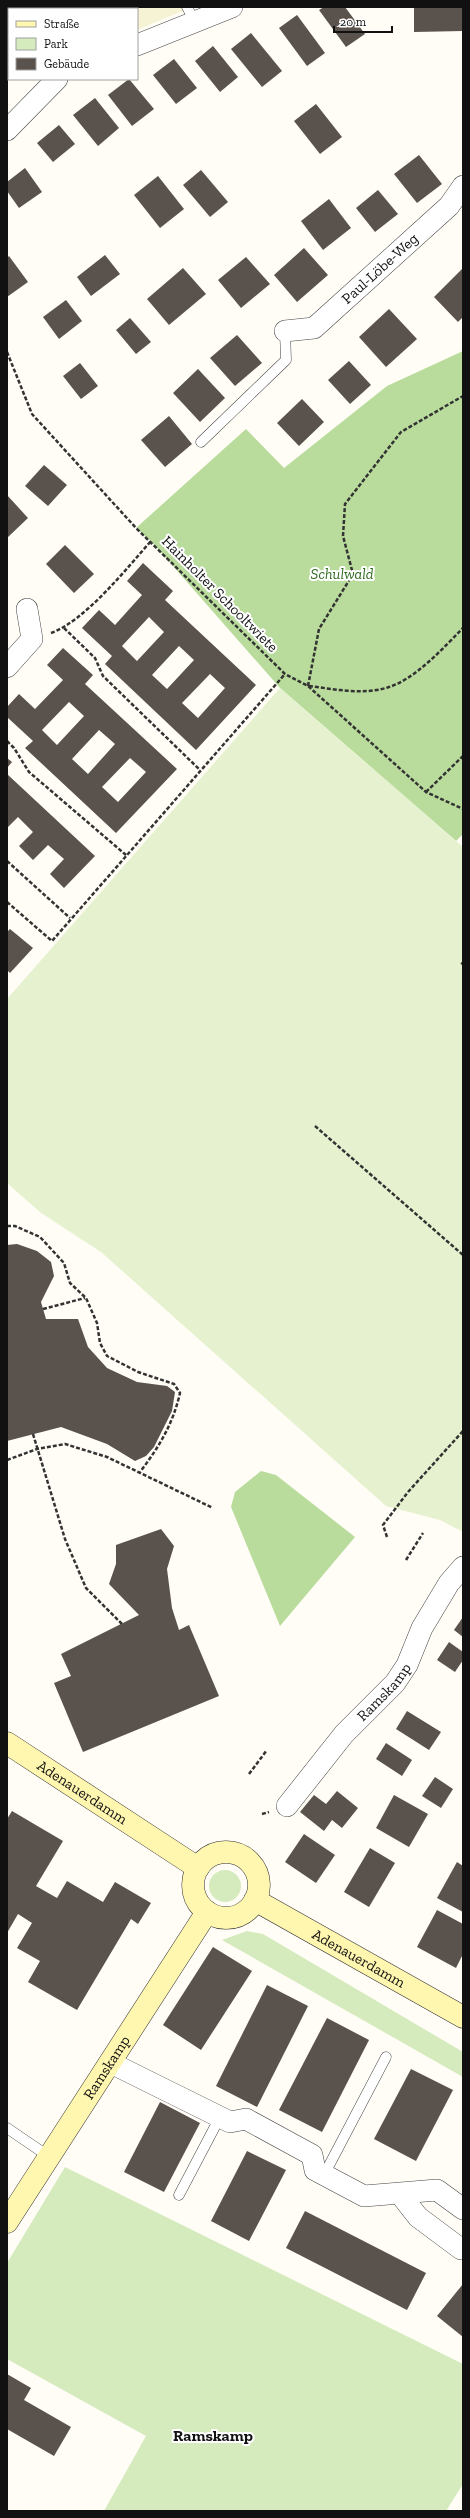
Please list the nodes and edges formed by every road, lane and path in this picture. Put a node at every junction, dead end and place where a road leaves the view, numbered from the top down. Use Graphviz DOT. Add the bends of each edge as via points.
graph roads {
  1 [pos="232,7"];
  2 [pos="191,14"];
  3 [pos="138,44"];
  4 [pos="56,80"];
  5 [pos="7,130"];
  6 [pos="463,186"];
  7 [pos="285,331"];
  8 [pos="7,352"];
  9 [pos="463,396"];
  10 [pos="201,442"];
  11 [pos="151,541"];
  12 [pos="27,608"];
  13 [pos="64,628"];
  14 [pos="463,628"];
  15 [pos="32,639"];
  16 [pos="7,667"];
  17 [pos="285,674"];
  18 [pos="308,686"];
  19 [pos="7,741"];
  20 [pos="463,756"];
  21 [pos="200,770"];
  22 [pos="426,792"];
  23 [pos="463,809"];
  24 [pos="126,855"];
  25 [pos="7,861"];
  26 [pos="7,902"];
  27 [pos="70,918"];
  28 [pos="315,1126"];
  29 [pos="7,1226"];
  30 [pos="463,1255"];
  31 [pos="86,1298"];
  32 [pos="43,1309"];
  33 [pos="463,1431"];
  34 [pos="34,1434"];
  35 [pos="37,1449"];
  36 [pos="7,1460"];
  37 [pos="140,1472"];
  38 [pos="213,1508"];
  39 [pos="423,1533"];
  40 [pos="387,1537"];
  41 [pos="406,1560"];
  42 [pos="463,1567"];
  43 [pos="122,1624"];
  44 [pos="7,1743"];
  45 [pos="267,1750"];
  46 [pos="249,1774"];
  47 [pos="287,1806"];
  48 [pos="198,1868"];
  49 [pos="255,1900"];
  50 [pos="207,1912"];
  51 [pos="463,2017"];
  52 [pos="386,2057"];
  53 [pos="111,2062"];
  54 [pos="220,2117"];
  55 [pos="7,2128"];
  56 [pos="48,2156"];
  57 [pos="324,2175"];
  58 [pos="400,2194"];
  59 [pos="179,2195"];
  60 [pos="463,2209"];
  61 [pos="7,2222"];
  62 [pos="462,2249"];
  1 -- 2 [label="street"];
  2 -- 3 [label="street"];
  4 -- 5 [label="street"];
  6 -- 7 [label="street, Paul-Löbe-Weg" via="449,206 314,328"];
  7 -- 10 [label="lane" via="286,360"];
  8 -- 11 [label="path, Hainholter Schooltwiete" via="32,414 136,528"];
  9 -- 18 [label="path" via="401,432 345,504 344,536 353,574 319,629"];
  11 -- 13 [label="path" via="114,582"];
  11 -- 17 [label="path, Hainholter Schooltwiete"];
  12 -- 15 [label="street"];
  13 -- 15 [label="path"];
  13 -- 21 [label="path" via="95,658 103,676"];
  14 -- 18 [label="path" via="408,678 386,688 360,691"];
  15 -- 16 [label="street"];
  17 -- 18 [label="path, Hainholter Schooltwiete"];
  17 -- 21 [label="path"];
  18 -- 22 [label="path, Hainholter Schooltwiete"];
  19 -- 24 [label="path" via="29,772"];
  20 -- 22 [label="path"];
  21 -- 24 [label="path"];
  22 -- 23 [label="path, Hainholter Schooltwiete"];
  24 -- 27 [label="path"];
  25 -- 27 [label="path"];
  26 -- 27 [label="path" via="52,941"];
  28 -- 30 [label="path"];
  29 -- 31 [label="path" via="15,1226 40,1237 64,1263 70,1283"];
  31 -- 32 [label="path"];
  31 -- 37 [label="path" via="97,1323 100,1343 107,1356 138,1372 174,1384 180,1393 170,1425 158,1448"];
  33 -- 40 [label="path" via="408,1492 383,1526"];
  34 -- 35 [label="path"];
  35 -- 36 [label="path"];
  35 -- 37 [label="path" via="65,1444 107,1457"];
  35 -- 43 [label="path" via="65,1539 86,1588"];
  37 -- 38 [label="path"];
  39 -- 41 [label="path"];
  42 -- 47 [label="street, Ramskamp" via="449,1583 422,1628 407,1665 395,1683 344,1734"];
  44 -- 48 [label="street, Adenauerdamm"];
  45 -- 46 [label="path"];
  48 -- 49 [label="street" via="214,1854 234,1853 244,1858 258,1876"];
  48 -- 50 [label="street" via="194,1877 195,1897"];
  49 -- 50 [label="street" via="249,1909 239,1915 217,1917"];
  49 -- 51 [label="street, Adenauerdamm"];
  50 -- 53 [label="street, Ramskamp"];
  52 -- 57 [label="lane"];
  53 -- 54 [label="street"];
  53 -- 56 [label="street, Ramskamp"];
  54 -- 57 [label="street" via="230,2122 246,2119 312,2155 315,2170"];
  54 -- 59 [label="lane"];
  55 -- 56 [label="lane"];
  56 -- 61 [label="street, Ramskamp"];
  57 -- 58 [label="street" via="364,2196"];
  58 -- 60 [label="street" via="437,2190"];
  58 -- 62 [label="street" via="418,2217"];
}
